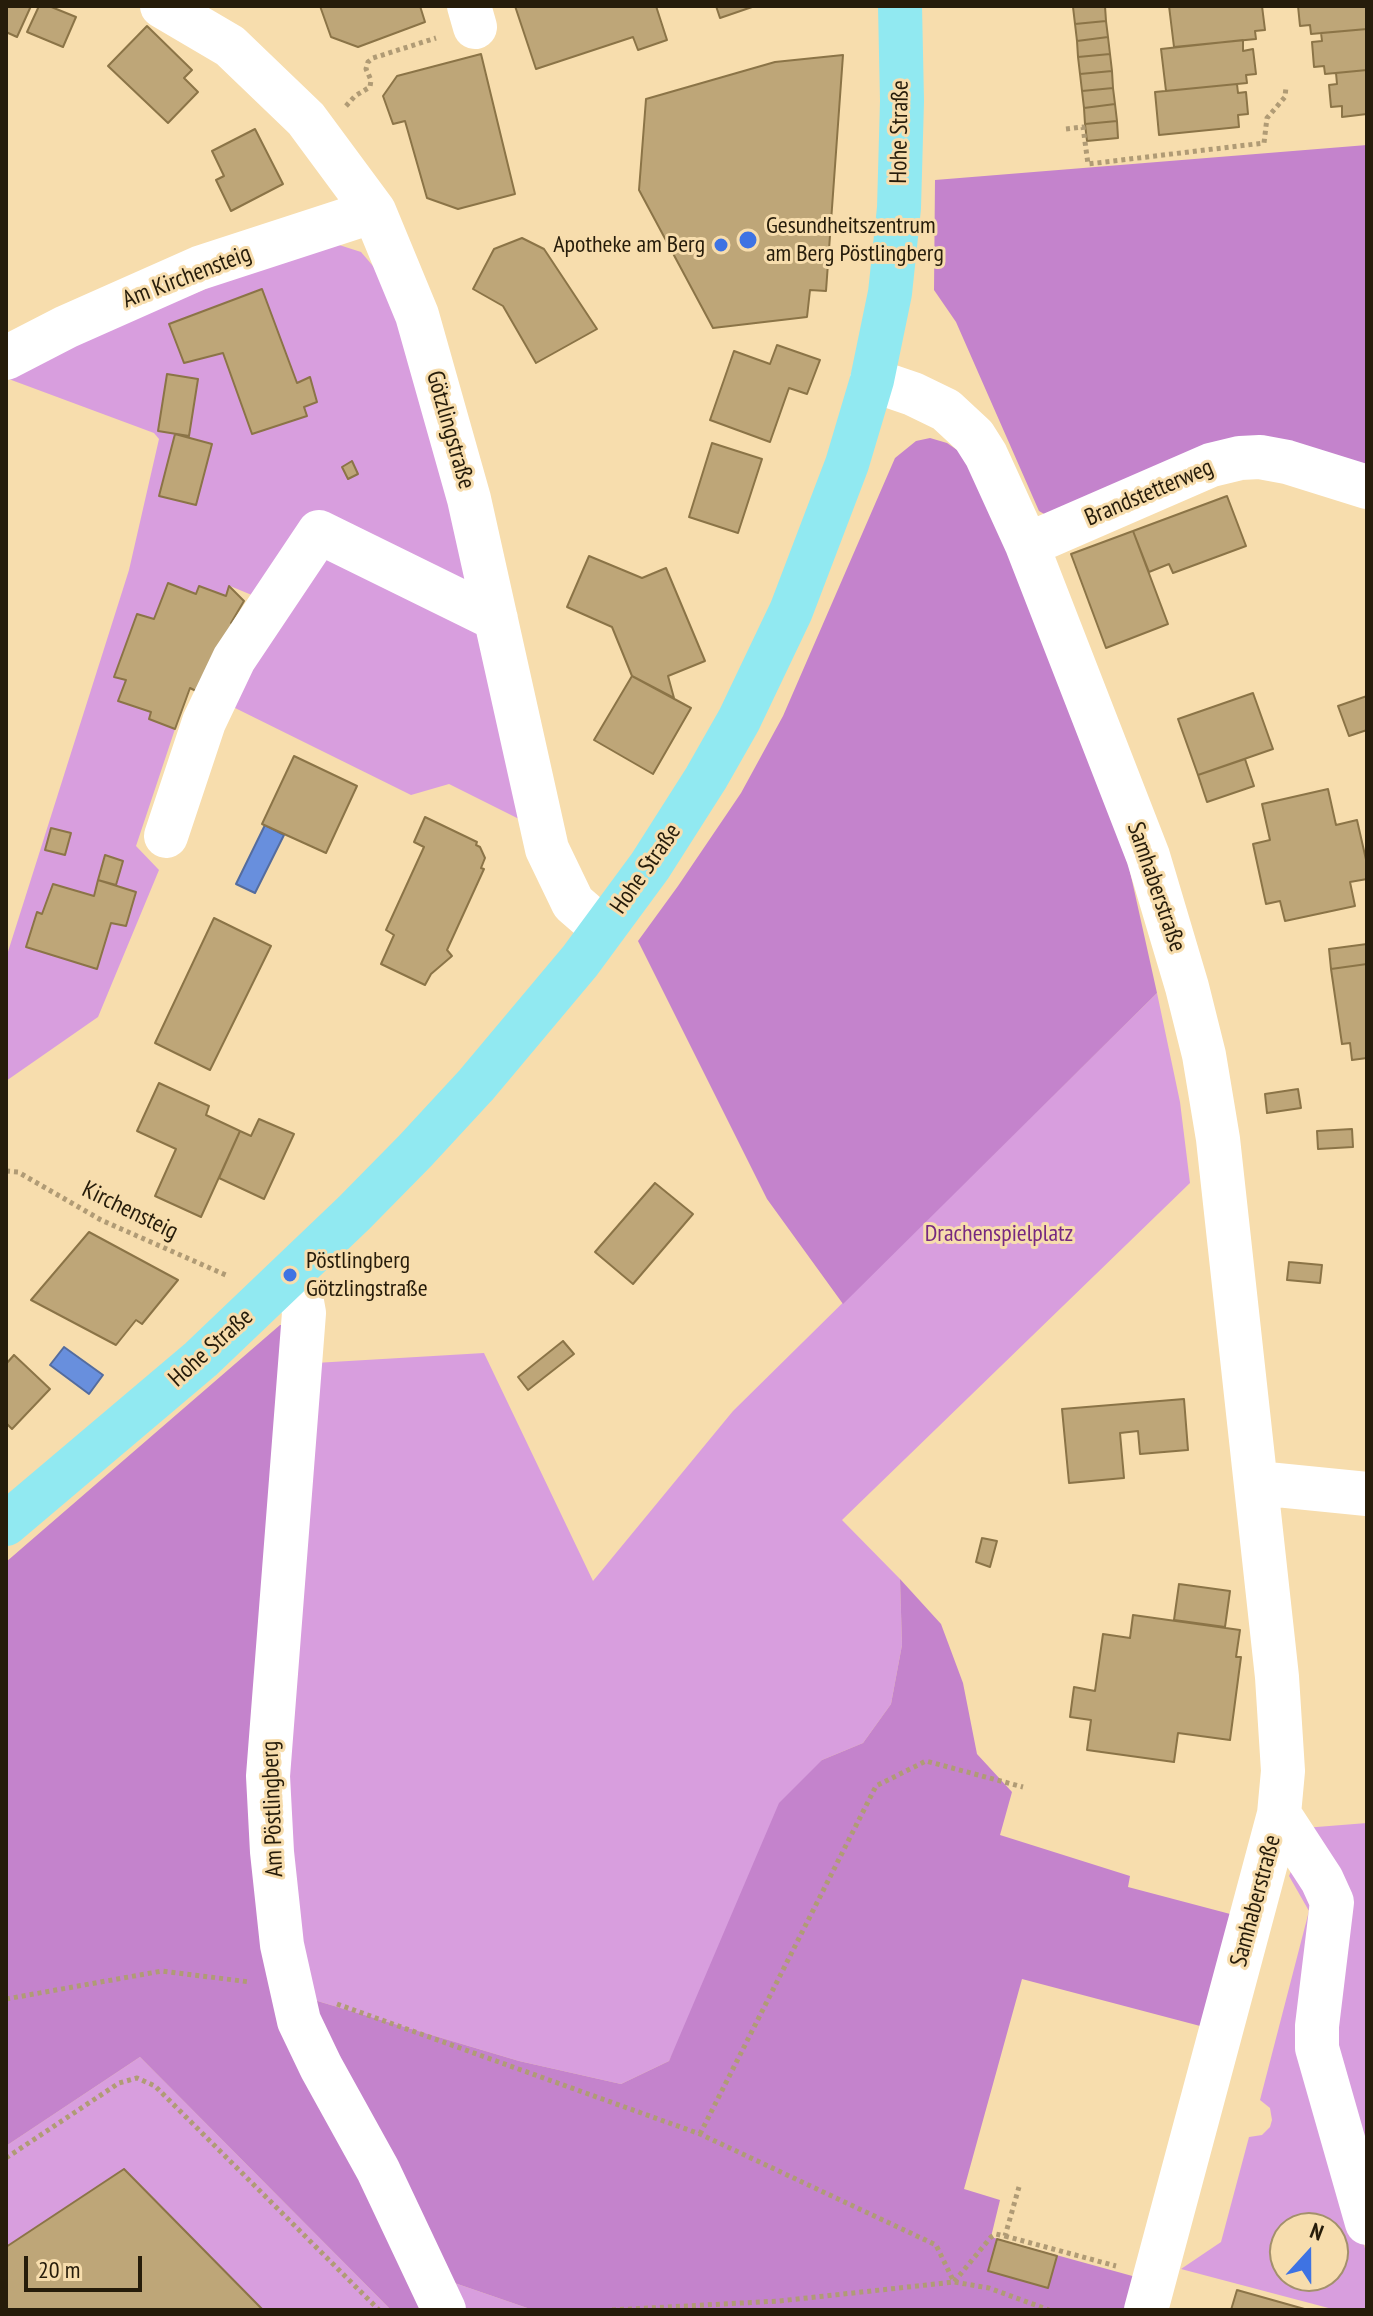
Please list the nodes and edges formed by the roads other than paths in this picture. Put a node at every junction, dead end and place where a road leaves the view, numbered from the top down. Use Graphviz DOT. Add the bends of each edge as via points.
graph roads {
  1 [pos="162,6"];
  2 [pos="900,6"];
  3 [pos="374,211"];
  4 [pos="6,358"];
  5 [pos="872,380"];
  6 [pos="1367,487"];
  7 [pos="1027,545"];
  8 [pos="496,619"];
  9 [pos="166,836"];
  10 [pos="603,929"];
  11 [pos="290,1275"];
  12 [pos="1257,1483"];
  13 [pos="1367,1494"];
  14 [pos="6,1524"];
  15 [pos="1279,1814"];
  16 [pos="1367,2223"];
  17 [pos="1151,2294"];
  18 [pos="444,2310"];
  1 -- 3 [label="street, Götzlingstraße" via="230,46 306,119"];
  2 -- 5 [label="main road, Hohe Straße" via="899,208 890,293"];
  3 -- 4 [label="street, Am Kirchensteig" via="199,268"];
  3 -- 8 [label="street, Götzlingstraße" via="417,315 469,499"];
  5 -- 7 [label="street, Samhaberstraße" via="931,402 968,429 986,455"];
  5 -- 10 [label="main road, Hohe Straße" via="825,525 759,681 690,805"];
  6 -- 7 [label="street, Brandstetterweg" via="1287,462 1240,458 1211,465"];
  7 -- 12 [label="street, Samhaberstraße" via="1148,856 1180,955 1218,1139"];
  8 -- 9 [label="street" via="319,532 234,659 204,722"];
  8 -- 10 [label="street, Götzlingstraße" via="547,849 573,903"];
  10 -- 11 [label="main road, Hohe Straße" via="476,1085"];
  11 -- 14 [label="main road, Hohe Straße" via="201,1359"];
  11 -- 18 [label="street, Am Pöstlingberg" via="304,1313 268,1794 276,1899 299,2021"];
  12 -- 13 [label="street"];
  12 -- 15 [label="street, Samhaberstraße" via="1279,1701"];
  15 -- 16 [label="street" via="1332,1902 1317,2048"];
  15 -- 17 [label="street, Samhaberstraße"];
}
